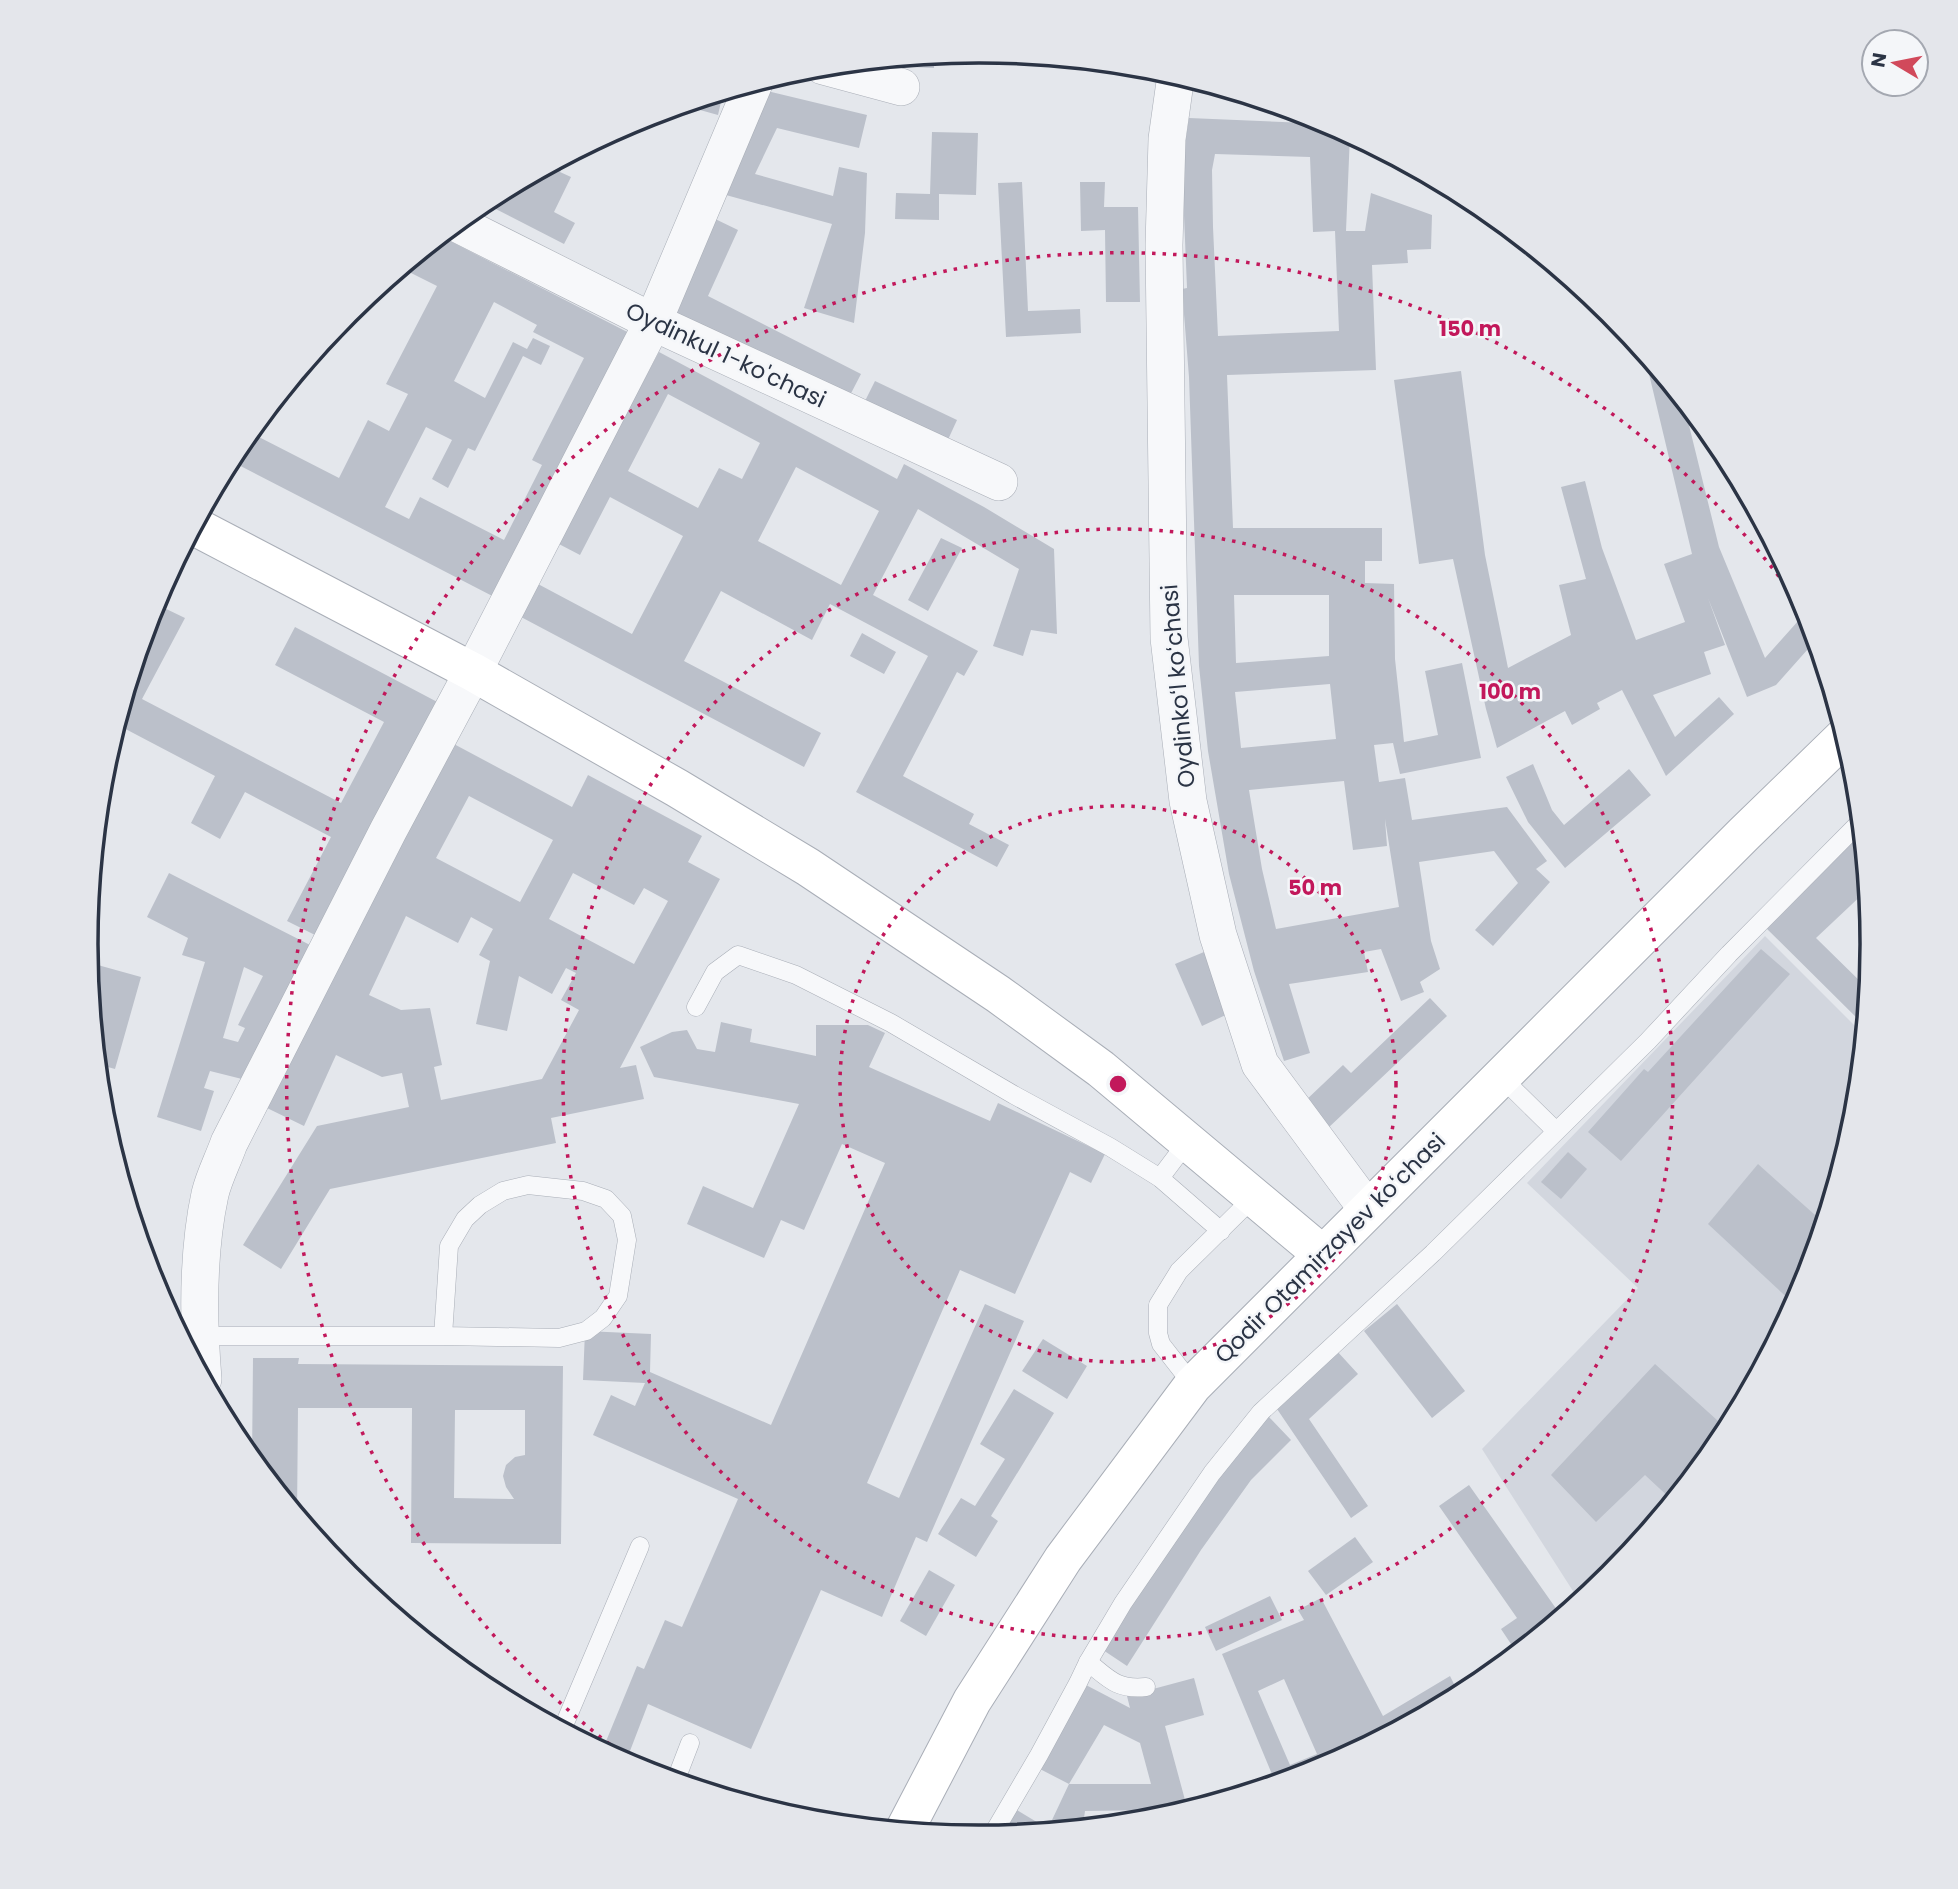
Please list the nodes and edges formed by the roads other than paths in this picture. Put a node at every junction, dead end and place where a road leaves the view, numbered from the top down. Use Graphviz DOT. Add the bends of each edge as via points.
graph roads {
  1 [pos="850,73"];
  2 [pos="1174,85"];
  3 [pos="901,87"];
  4 [pos="750,93"];
  5 [pos="466,228"];
  6 [pos="653,322"];
  7 [pos="999,482"];
  8 [pos="202,530"];
  9 [pos="473,672"];
  10 [pos="1837,744"];
  11 [pos="1853,829"];
  12 [pos="696,1007"];
  13 [pos="1501,1077"];
  14 [pos="1556,1131"];
  15 [pos="1188,1141"];
  16 [pos="1160,1178"];
  17 [pos="1254,1197"];
  18 [pos="1368,1210"];
  19 [pos="1221,1231"];
  20 [pos="1323,1255"];
  21 [pos="186,1329"];
  22 [pos="443,1336"];
  23 [pos="1194,1385"];
  24 [pos="640,1546"];
  25 [pos="1088,1662"];
  26 [pos="1146,1687"];
  27 [pos="565,1722"];
  28 [pos="690,1744"];
  29 [pos="679,1773"];
  30 [pos="908,1823"];
  31 [pos="998,1825"];
  1 -- 3 [label="street"];
  2 -- 18 [label="street, Oydinkoʻl koʻchasi" via="1164,244 1169,638 1188,801 1218,935 1260,1064"];
  4 -- 6 [label="street"];
  5 -- 6 [label="street, Oydinkul 1-ko'chasi"];
  6 -- 7 [label="street, Oydinkul 1-ko'chasi"];
  6 -- 9 [label="street"];
  8 -- 9 [label="main road"];
  9 -- 15 [label="main road" via="808,867 998,994 1101,1069"];
  9 -- 21 [label="street" via="229,1143 211,1191"];
  10 -- 13 [label="main road, Qodir Otamirzayev koʻchasi"];
  11 -- 14 [label="lane"];
  12 -- 16 [label="lane" via="715,972 738,955 796,975 891,1023"];
  13 -- 14 [label="lane"];
  13 -- 18 [label="main road, Qodir Otamirzayev koʻchasi"];
  14 -- 25 [label="lane" via="1433,1253 1261,1412 1212,1473 1122,1603"];
  15 -- 16 [label="lane"];
  15 -- 17 [label="main road"];
  16 -- 19 [label="lane"];
  17 -- 19 [label="lane"];
  17 -- 20 [label="main road"];
  18 -- 20 [label="main road, Qodir Otamirzayev koʻchasi"];
  19 -- 23 [label="lane" via="1179,1271 1158,1305 1161,1344"];
  20 -- 23 [label="main road, Qodir Otamirzayev koʻchasi"];
  21 -- 22 [label="lane"];
  22 -- 22 [label="lane" via="449,1246 465,1219 480,1205 503,1191 528,1185 583,1191 606,1199 622,1216 627,1240 618,1296 603,1318 586,1331 559,1338"];
  23 -- 30 [label="main road, Qodir Otamirzayev koʻchasi" via="1063,1559 972,1701"];
  24 -- 27 [label="lane"];
  25 -- 26 [label="lane" via="1115,1683 1130,1689"];
  25 -- 31 [label="lane"];
  28 -- 29 [label="lane"];
}
